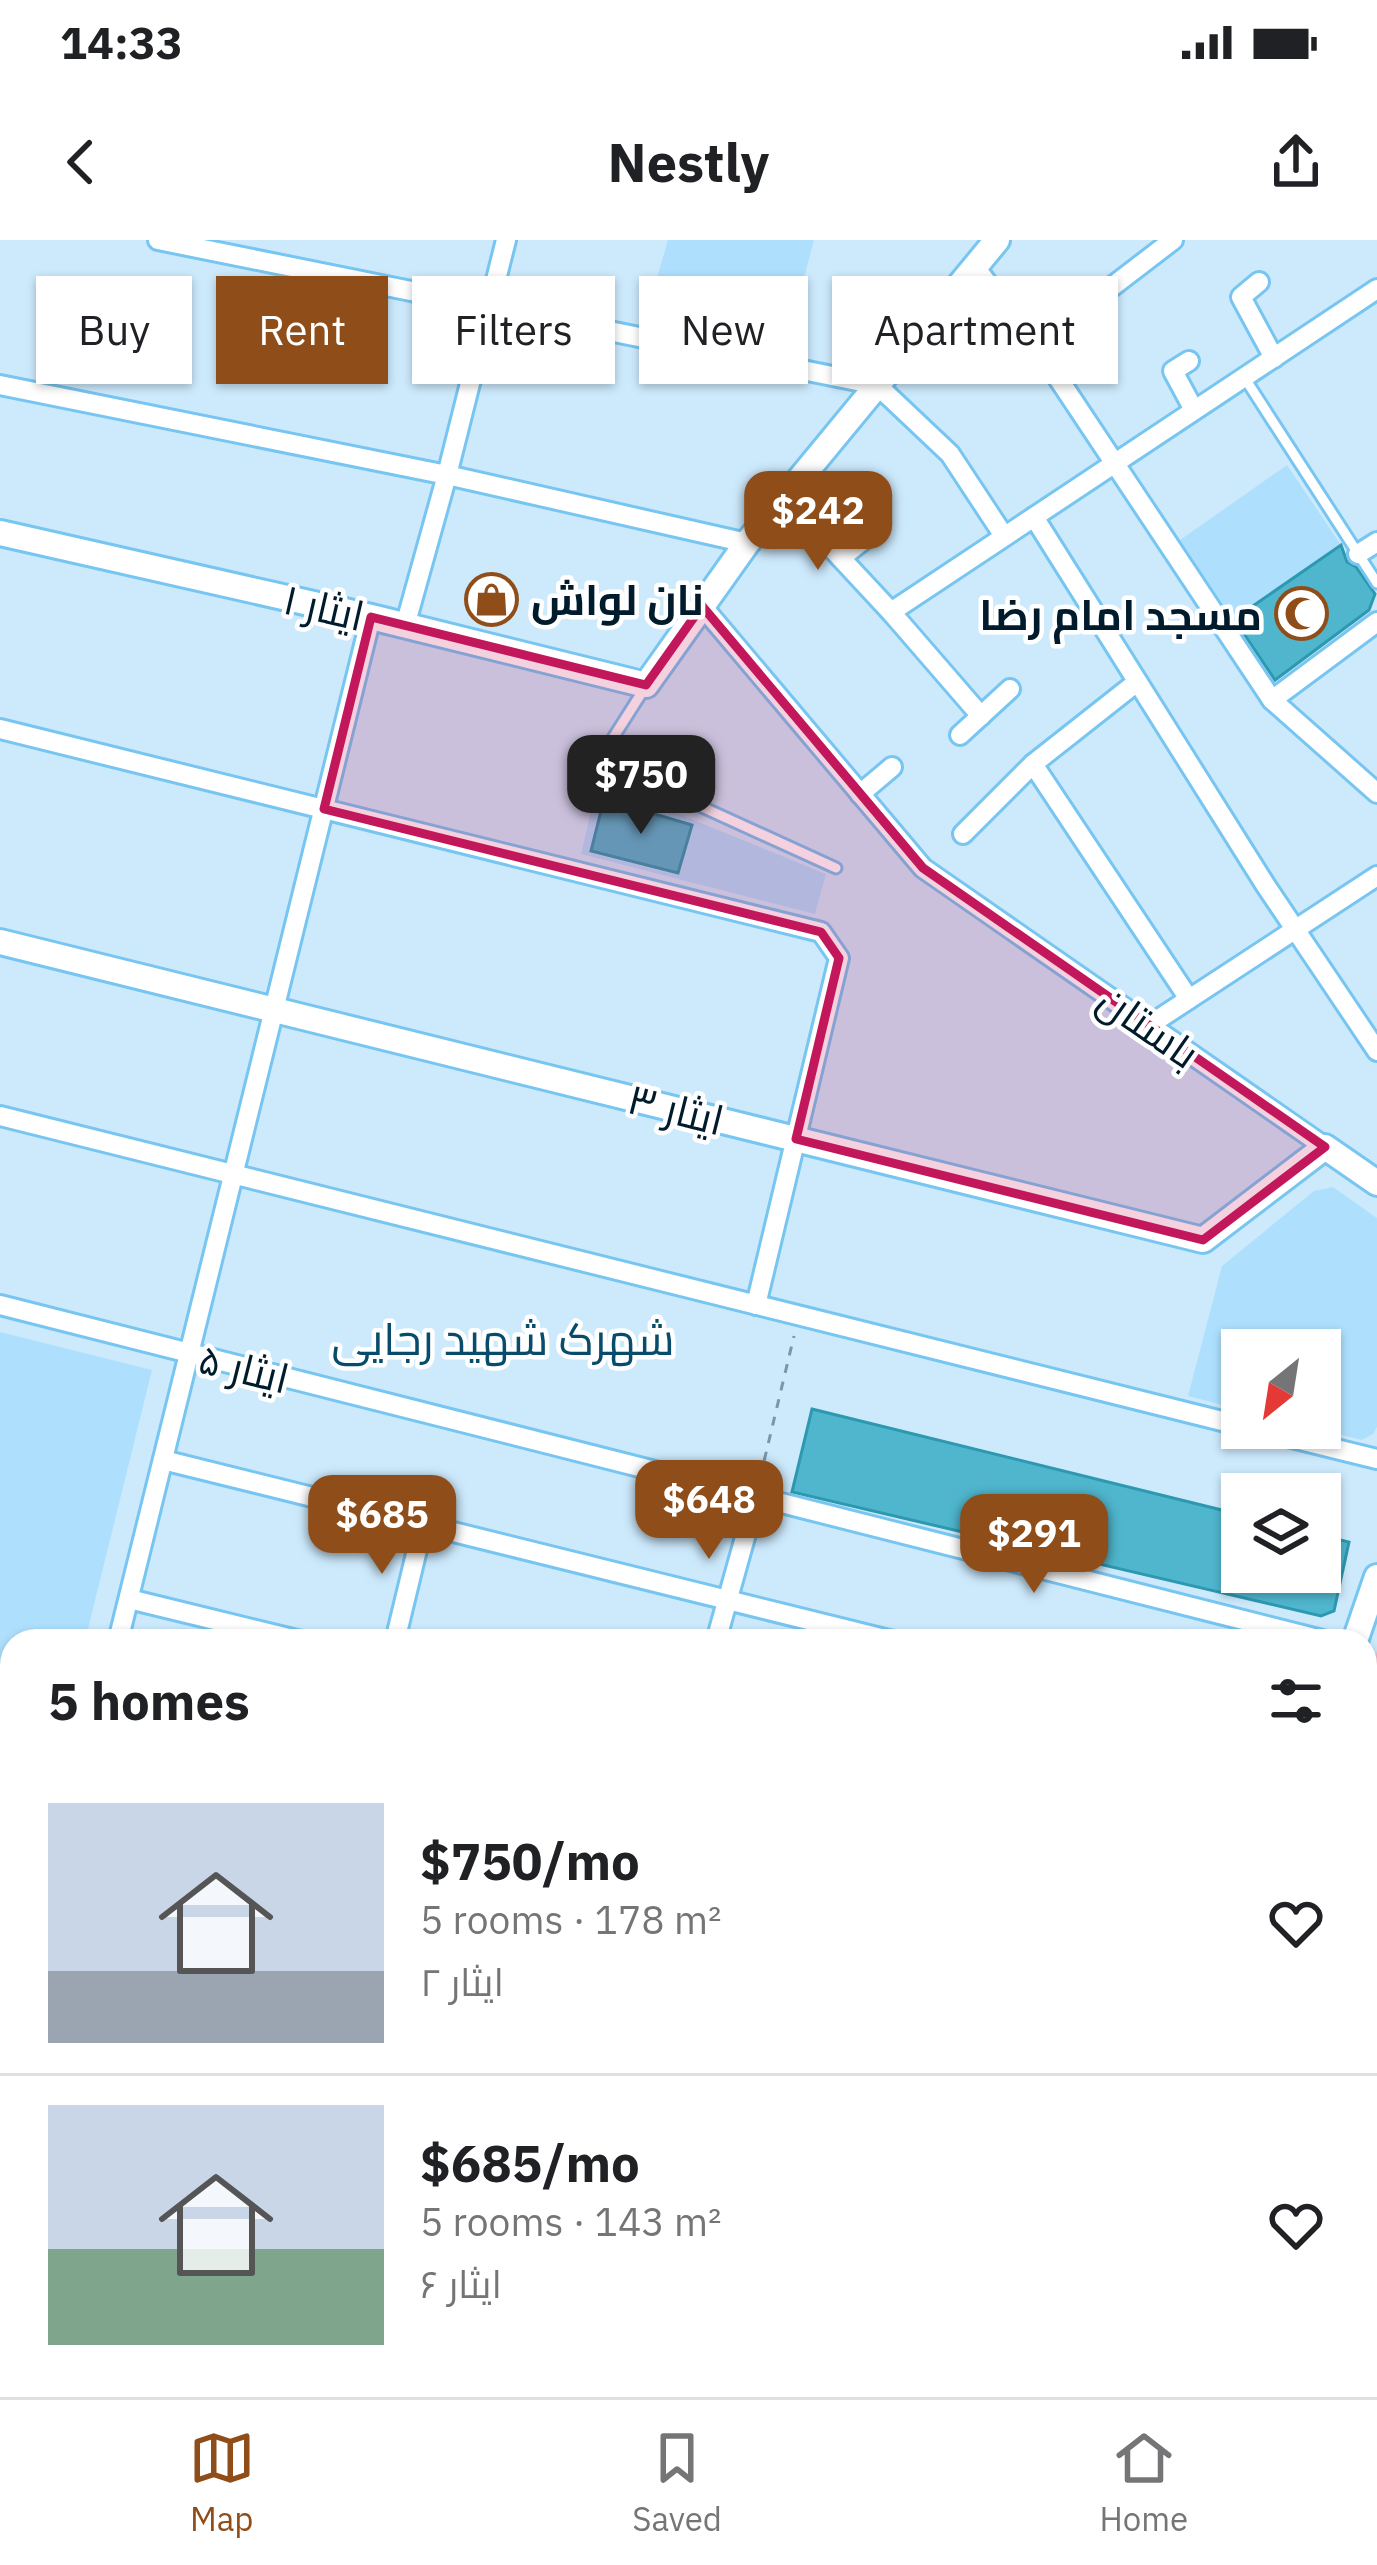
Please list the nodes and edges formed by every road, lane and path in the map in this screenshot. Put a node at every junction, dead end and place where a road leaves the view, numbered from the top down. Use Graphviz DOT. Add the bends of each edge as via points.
graph roads {
  1 [pos="158,240"];
  2 [pos="506,240"];
  3 [pos="997,240"];
  4 [pos="1173,240"];
  5 [pos="974,266"];
  6 [pos="497,276"];
  7 [pos="982,276"];
  8 [pos="1118,282"];
  9 [pos="1259,282"];
  10 [pos="1377,290"];
  11 [pos="412,291"];
  12 [pos="615,332"];
  13 [pos="1274,358"];
  14 [pos="1190,361"];
  15 [pos="1244,377"];
  16 [pos="470,384"];
  17 [pos="1062,384"];
  18 [pos="0,385"];
  19 [pos="877,385"];
  20 [pos="1194,410"];
  21 [pos="1116,463"];
  22 [pos="447,475"];
  23 [pos="784,497"];
  24 [pos="1034,517"];
  25 [pos="876,530"];
  26 [pos="0,533"];
  27 [pos="1004,536"];
  28 [pos="1377,542"];
  29 [pos="747,543"];
  30 [pos="1358,554"];
  31 [pos="841,558"];
  32 [pos="1377,584"];
  33 [pos="702,606"];
  34 [pos="891,612"];
  35 [pos="371,617"];
  36 [pos="1377,622"];
  37 [pos="405,626"];
  38 [pos="1137,682"];
  39 [pos="646,686"];
  40 [pos="1010,688"];
  41 [pos="1272,700"];
  42 [pos="981,716"];
  43 [pos="0,729"];
  44 [pos="960,736"];
  45 [pos="1033,764"];
  46 [pos="892,767"];
  47 [pos="1377,793"];
  48 [pos="860,794"];
  49 [pos="324,809"];
  50 [pos="963,834"];
  51 [pos="836,868"];
  52 [pos="1377,876"];
  53 [pos="1294,930"];
  54 [pos="0,942"];
  55 [pos="1189,999"];
  56 [pos="274,1010"];
  57 [pos="1148,1026"];
  58 [pos="1371,1029"];
  59 [pos="1377,1052"];
  60 [pos="0,1115"];
  61 [pos="796,1139"];
  62 [pos="1325,1147"];
  63 [pos="234,1174"];
  64 [pos="1377,1183"];
  65 [pos="756,1304"];
  66 [pos="0,1306"];
  67 [pos="799,1315"];
  68 [pos="189,1354"];
  69 [pos="1221,1421"];
  70 [pos="1333,1449"];
  71 [pos="163,1460"];
  72 [pos="1377,1460"];
  73 [pos="756,1498"];
  74 [pos="423,1525"];
  75 [pos="1377,1577"];
  76 [pos="129,1599"];
  77 [pos="726,1600"];
  78 [pos="121,1629"];
  79 [pos="252,1629"];
  80 [pos="398,1629"];
  81 [pos="719,1629"];
  82 [pos="843,1629"];
  83 [pos="1278,1629"];
  84 [pos="1359,1629"];
  1 -- 11 [label="street"];
  2 -- 6 [label="street"];
  3 -- 5 [label="street"];
  4 -- 8 [label="street"];
  5 -- 7 [label="street"];
  5 -- 19 [label="street"];
  9 -- 13 [label="street" via="1241,297"];
  10 -- 13 [label="street"];
  12 -- 19 [label="street"];
  13 -- 15 [label="street"];
  14 -- 20 [label="street" via="1173,371"];
  15 -- 20 [label="street"];
  15 -- 30 [label="lane"];
  16 -- 22 [label="street"];
  17 -- 21 [label="street"];
  18 -- 22 [label="street"];
  19 -- 23 [label="street"];
  19 -- 27 [label="street" via="950,454"];
  20 -- 21 [label="street"];
  21 -- 24 [label="street"];
  21 -- 41 [label="street"];
  22 -- 29 [label="street"];
  22 -- 37 [label="street"];
  23 -- 29 [label="street"];
  23 -- 31 [label="street"];
  24 -- 27 [label="street"];
  24 -- 38 [label="street"];
  25 -- 31 [label="street"];
  26 -- 35 [label="street, ایثار ۱"];
  27 -- 34 [label="street"];
  28 -- 30 [label="street"];
  29 -- 33 [label="street"];
  30 -- 32 [label="lane"];
  31 -- 34 [label="street"];
  33 -- 39 [label="street"];
  33 -- 48 [label="street, باستان"];
  34 -- 42 [label="street"];
  35 -- 37 [label="street, ایثار ۱"];
  35 -- 49 [label="street"];
  36 -- 41 [label="street"];
  37 -- 39 [label="street, ایثار ۱"];
  38 -- 45 [label="street"];
  38 -- 53 [label="street"];
  39 -- 51 [label="lane" via="599,760"];
  40 -- 42 [label="street"];
  41 -- 47 [label="street"];
  42 -- 44 [label="street"];
  43 -- 49 [label="street"];
  45 -- 50 [label="street"];
  45 -- 55 [label="street"];
  46 -- 48 [label="street"];
  48 -- 57 [label="street, باستان" via="923,868"];
  49 -- 56 [label="street"];
  49 -- 61 [label="street" via="821,932 839,958"];
  52 -- 53 [label="street"];
  53 -- 55 [label="street"];
  53 -- 58 [label="street"];
  54 -- 56 [label="street, ایثار ۳"];
  55 -- 57 [label="street"];
  56 -- 61 [label="street, ایثار ۳"];
  56 -- 63 [label="street"];
  57 -- 62 [label="street, باستان"];
  58 -- 59 [label="street"];
  60 -- 63 [label="street"];
  61 -- 62 [label="street, ایثار ۳" via="1203,1240"];
  61 -- 65 [label="street"];
  62 -- 64 [label="street, باستان"];
  63 -- 65 [label="street"];
  63 -- 68 [label="street"];
  65 -- 67 [label="street"];
  66 -- 68 [label="street, ایثار ۵"];
  67 -- 69 [label="street"];
  67 -- 73 [label="path"];
  68 -- 71 [label="street"];
  68 -- 73 [label="street, ایثار ۵"];
  70 -- 72 [label="street"];
  71 -- 74 [label="street"];
  71 -- 76 [label="street"];
  73 -- 77 [label="street"];
  73 -- 83 [label="street, ایثار ۵"];
  74 -- 77 [label="street"];
  74 -- 80 [label="street"];
  75 -- 84 [label="street"];
  76 -- 78 [label="street"];
  76 -- 79 [label="street"];
  77 -- 81 [label="street"];
  77 -- 82 [label="street"];
}
